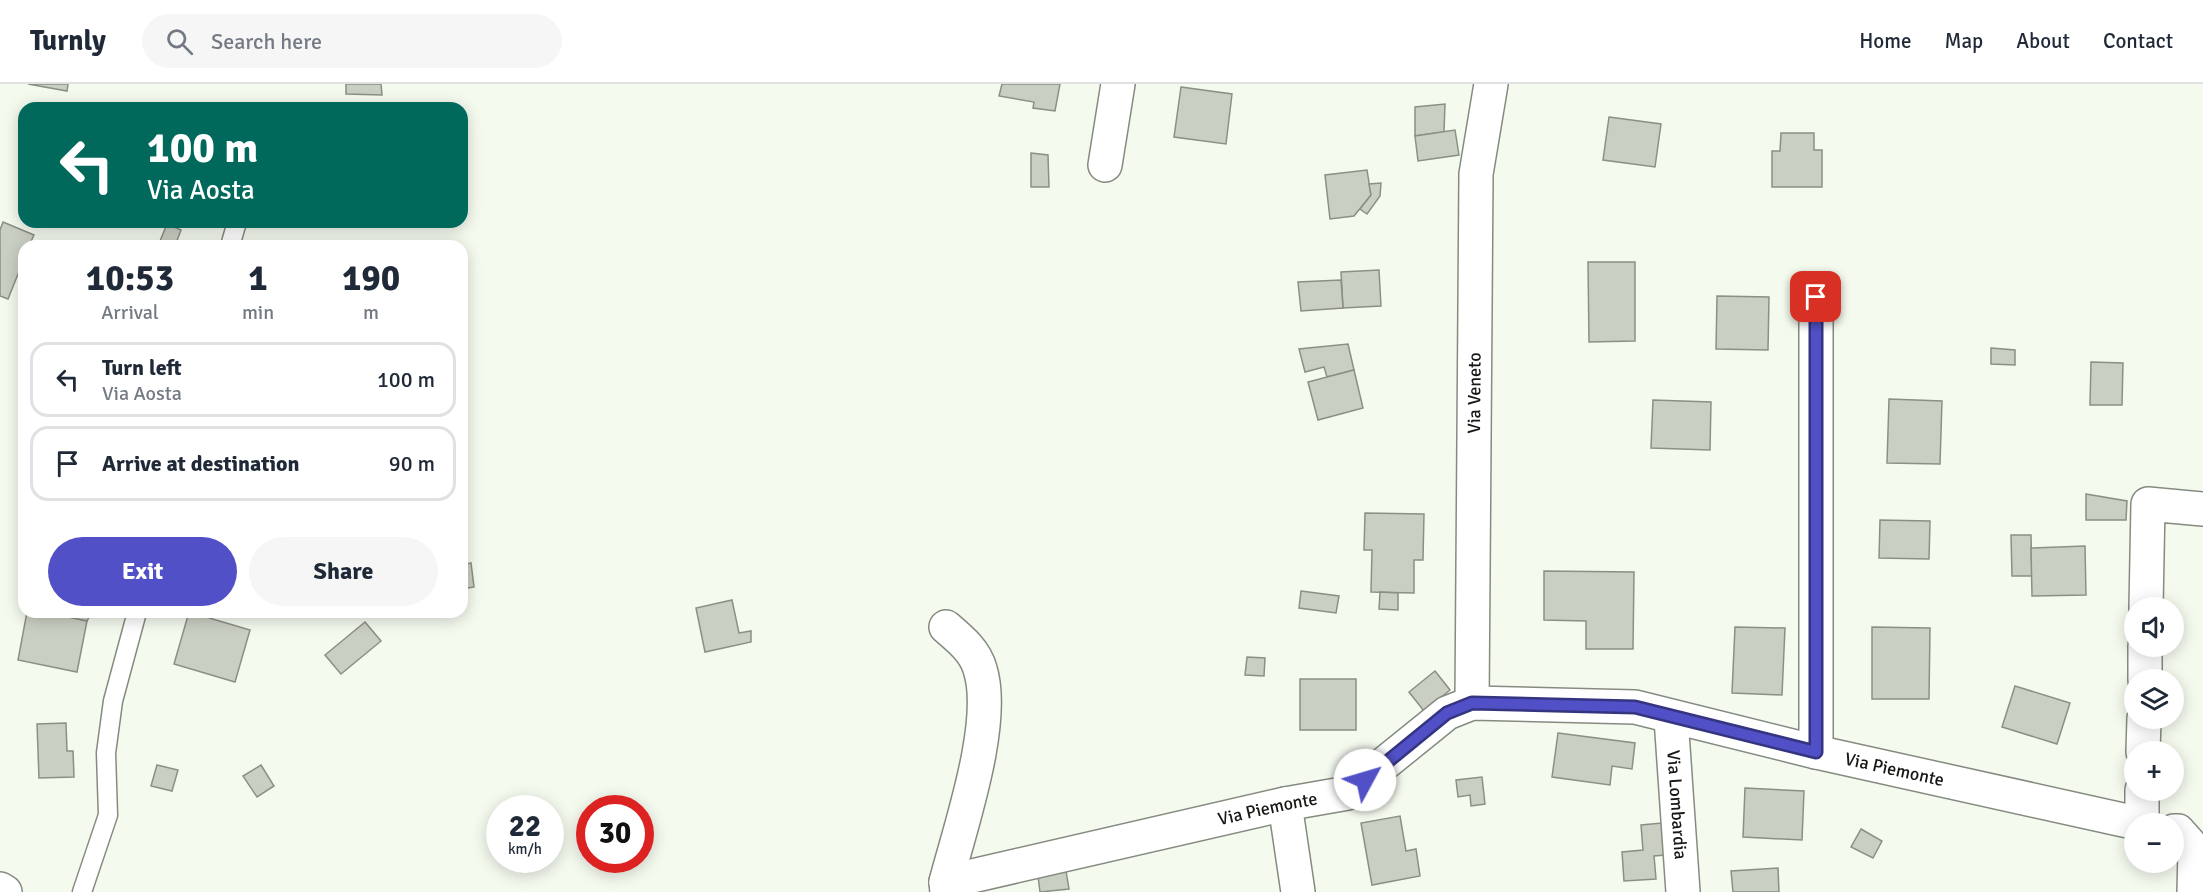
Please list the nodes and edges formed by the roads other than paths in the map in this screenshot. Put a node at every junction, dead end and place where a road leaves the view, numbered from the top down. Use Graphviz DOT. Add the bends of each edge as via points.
graph roads {
  1 [pos="1118,84"];
  2 [pos="1491,84"];
  3 [pos="1105,165"];
  4 [pos="1816,297"];
  5 [pos="2203,509"];
  6 [pos="2146,597"];
  7 [pos="135,618"];
  8 [pos="946,627"];
  9 [pos="1472,703"];
  10 [pos="1671,718"];
  11 [pos="1816,752"];
  12 [pos="1284,804"];
  13 [pos="2124,820"];
  14 [pos="2184,840"];
  15 [pos="946,887"];
  16 [pos="0,889"];
  17 [pos="5,892"];
  18 [pos="82,892"];
  19 [pos="1299,892"];
  20 [pos="1683,892"];
  21 [pos="2194,892"];
  1 -- 3 [label="street"];
  2 -- 9 [label="street, Via Veneto" via="1476,174"];
  4 -- 11 [label="street"];
  5 -- 6 [label="street" via="2148,504"];
  7 -- 18 [label="lane" via="112,711 106,753 108,815"];
  8 -- 15 [label="street" via="970,649 981,670 983,707 981,743"];
  9 -- 10 [label="street, Via Piemonte" via="1635,707"];
  9 -- 12 [label="street, Via Piemonte" via="1447,713 1348,793"];
  10 -- 11 [label="street, Via Piemonte"];
  10 -- 20 [label="street, Via Lombardia"];
  11 -- 13 [label="street, Via Piemonte"];
  12 -- 15 [label="street, Via Piemonte"];
  12 -- 19 [label="street"];
  14 -- 21 [label="street" via="2195,850"];
  16 -- 17 [label="street"];
}
